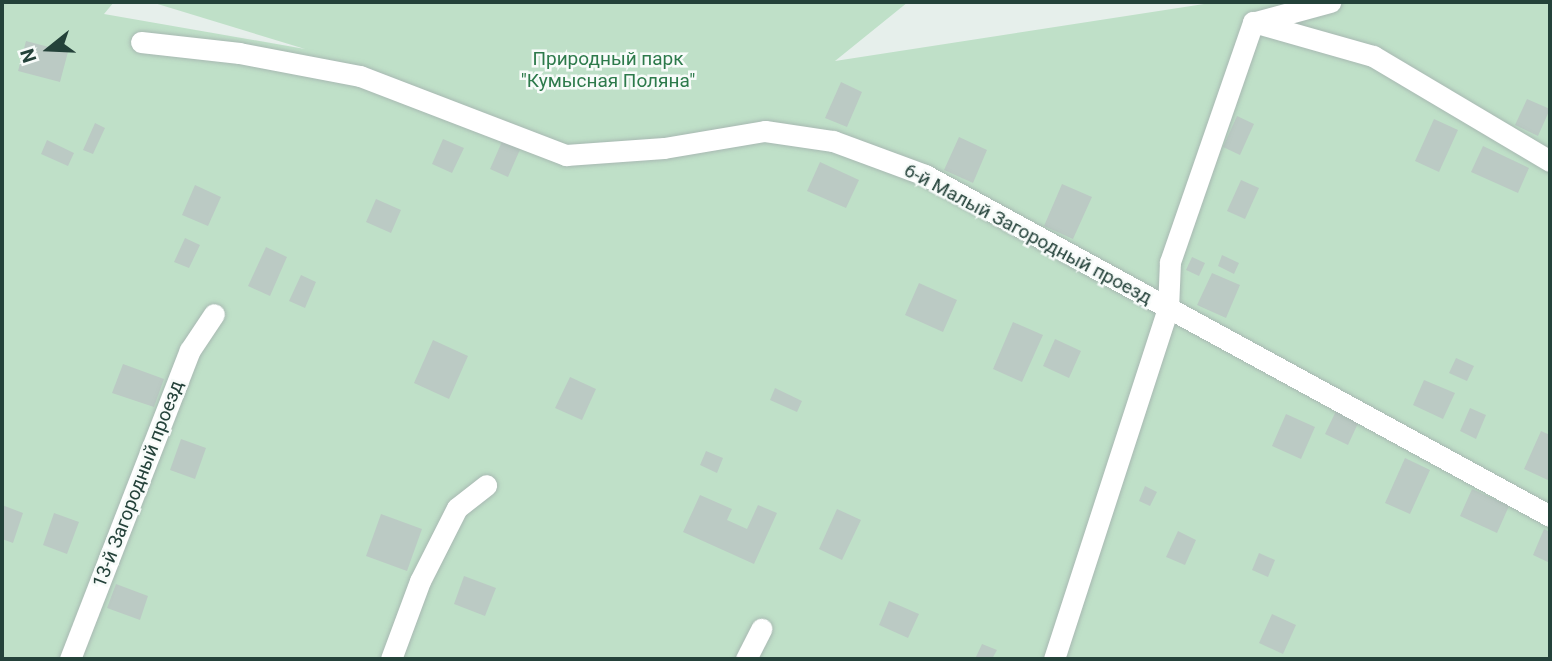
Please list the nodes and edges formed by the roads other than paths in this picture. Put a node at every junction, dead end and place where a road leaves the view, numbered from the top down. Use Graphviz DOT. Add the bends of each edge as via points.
graph roads {
  1 [pos="1330,2"];
  2 [pos="1254,22"];
  3 [pos="141,42"];
  4 [pos="1550,161"];
  5 [pos="1168,309"];
  6 [pos="214,314"];
  7 [pos="486,485"];
  8 [pos="1550,516"];
  9 [pos="761,629"];
  10 [pos="70,659"];
  11 [pos="391,659"];
  12 [pos="746,659"];
  13 [pos="1054,659"];
  1 -- 2 [label="lane"];
  2 -- 4 [label="lane" via="1373,56"];
  2 -- 5 [label="lane" via="1170,262"];
  3 -- 5 [label="lane, 6-й Малый Загородный проезд" via="239,53 360,76 566,155 664,148 765,131 833,141 925,175"];
  5 -- 8 [label="lane, 6-й Малый Загородный проезд"];
  5 -- 13 [label="lane"];
  6 -- 10 [label="lane, 13-й Загородный проезд" via="190,350"];
  7 -- 11 [label="lane" via="457,508 420,581"];
  9 -- 12 [label="lane"];
}
